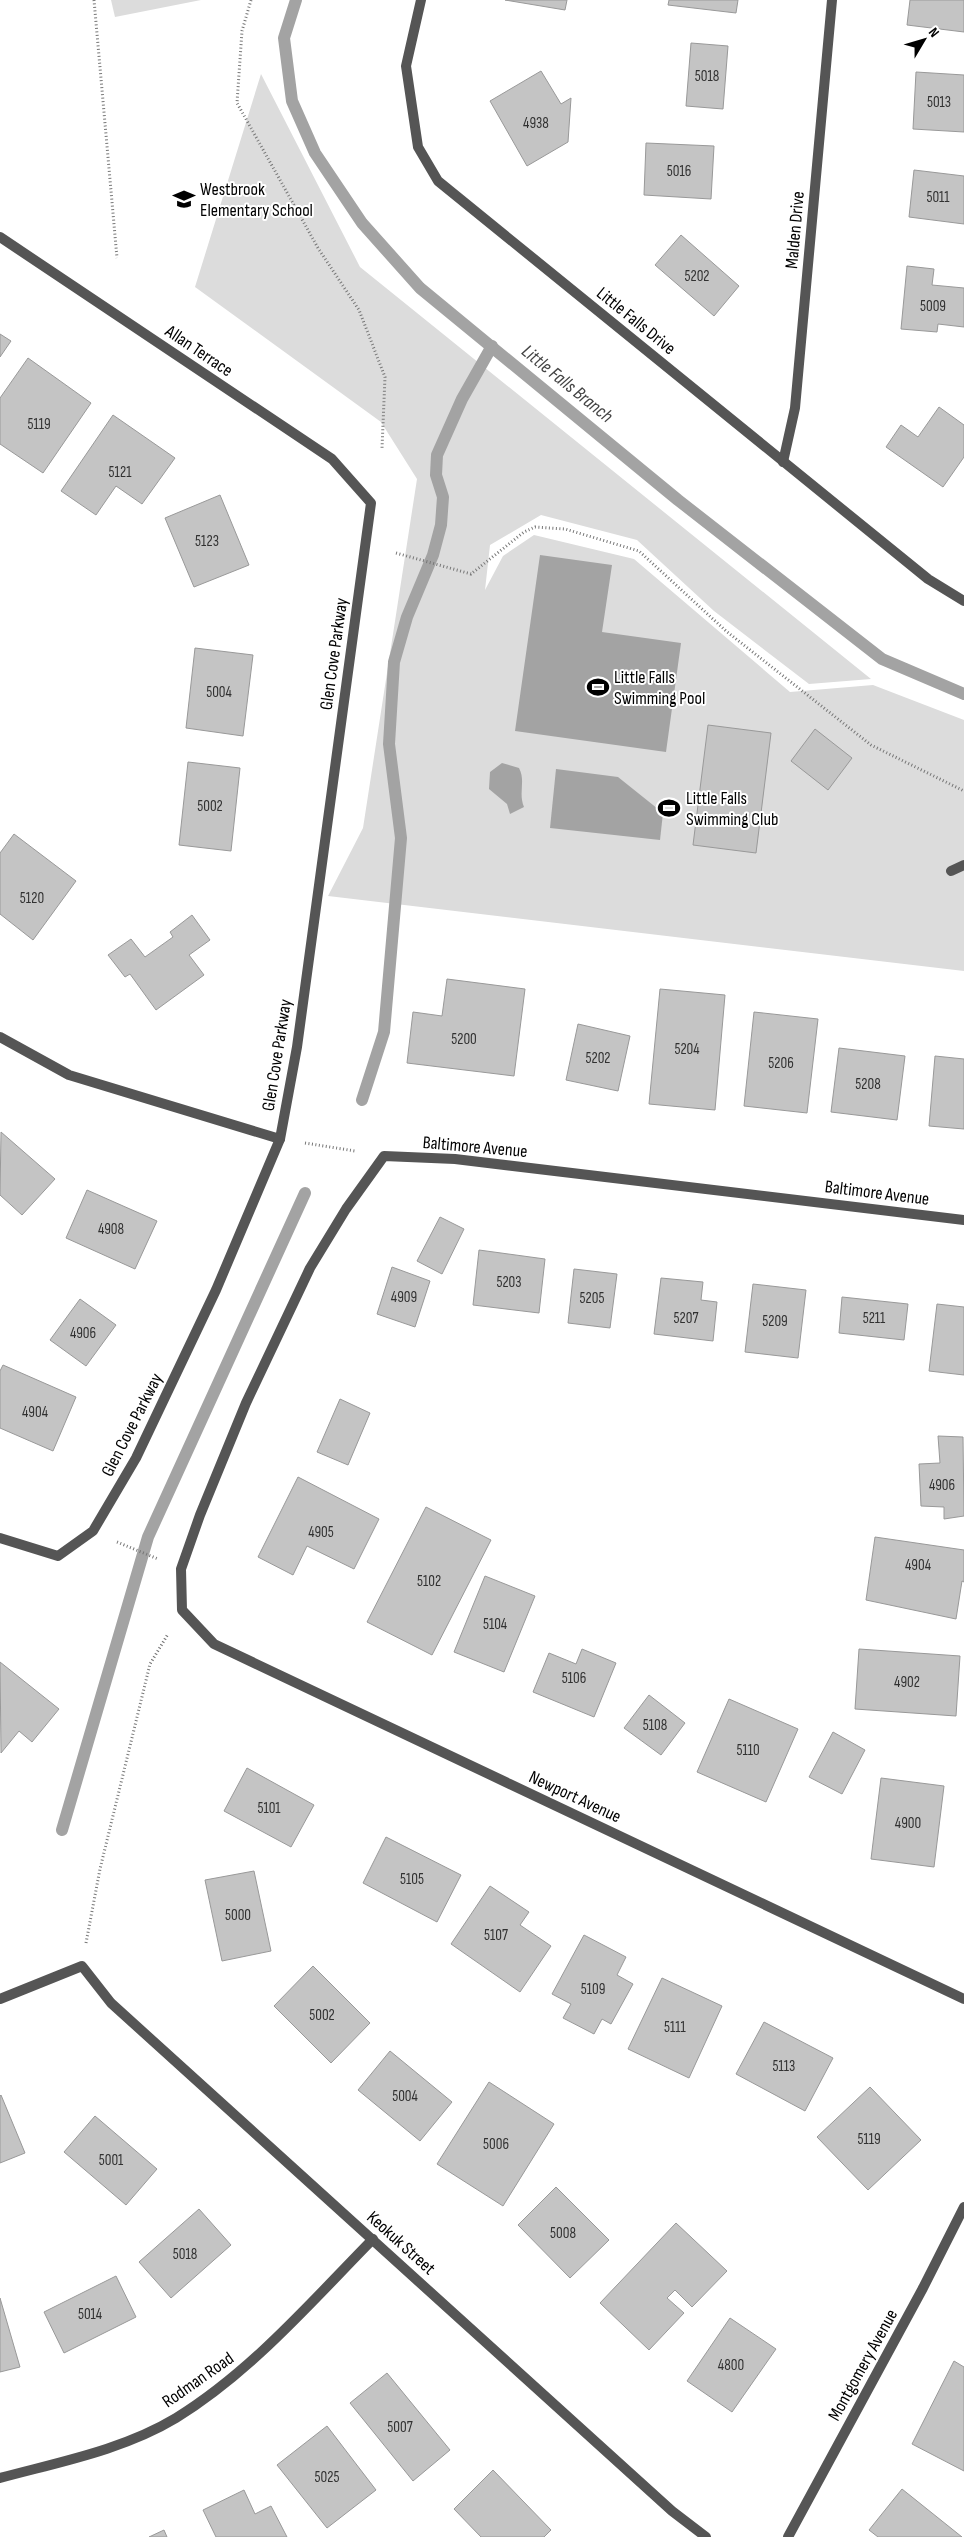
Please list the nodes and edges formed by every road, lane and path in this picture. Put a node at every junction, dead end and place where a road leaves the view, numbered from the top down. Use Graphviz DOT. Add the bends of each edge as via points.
graph roads {
  1 [pos="94,0"];
  2 [pos="251,0"];
  3 [pos="421,0"];
  4 [pos="832,0"];
  5 [pos="0,236"];
  6 [pos="117,258"];
  7 [pos="382,448"];
  8 [pos="782,462"];
  9 [pos="371,503"];
  10 [pos="396,553"];
  11 [pos="964,601"];
  12 [pos="964,791"];
  13 [pos="964,865"];
  14 [pos="951,871"];
  15 [pos="0,1037"];
  16 [pos="280,1139"];
  17 [pos="384,1156"];
  18 [pos="964,1220"];
  19 [pos="0,1538"];
  20 [pos="113,1540"];
  21 [pos="155,1558"];
  22 [pos="182,1610"];
  23 [pos="82,1966"];
  24 [pos="964,1999"];
  25 [pos="0,2000"];
  26 [pos="964,2207"];
  27 [pos="372,2239"];
  28 [pos="0,2478"];
  29 [pos="706,2537"];
  30 [pos="788,2537"];
  1 -- 6 [label="path"];
  2 -- 7 [label="path" via="242,31 238,103 318,248 359,310 385,378"];
  3 -- 8 [label="street, Little Falls Drive" via="406,66 418,147 438,181"];
  4 -- 8 [label="street, Malden Drive" via="795,408"];
  5 -- 9 [label="street, Allan Terrace" via="332,459"];
  8 -- 11 [label="street, Little Falls Drive" via="928,579"];
  9 -- 16 [label="street, Glen Cove Parkway" via="297,1047"];
  10 -- 12 [label="path" via="471,574 535,527 564,529 639,551 726,631 871,745"];
  13 -- 14 [label="street"];
  15 -- 16 [label="street" via="69,1075"];
  16 -- 17 [label="path"];
  16 -- 19 [label="street, Glen Cove Parkway" via="216,1290 136,1458 94,1531 58,1556"];
  17 -- 18 [label="street, Baltimore Avenue" via="455,1159"];
  17 -- 22 [label="street" via="310,1268 246,1403 181,1569"];
  20 -- 21 [label="path"];
  22 -- 23 [label="path" via="150,1664 100,1870"];
  22 -- 24 [label="street, Newport Avenue" via="214,1644"];
  23 -- 25 [label="street"];
  23 -- 27 [label="street, Keokuk Street" via="111,2003"];
  26 -- 30 [label="street, Montgomery Avenue"];
  27 -- 28 [label="street, Rodman Road" via="253,2361 175,2418 114,2446"];
  27 -- 29 [label="street, Keokuk Street" via="672,2511"];
}
